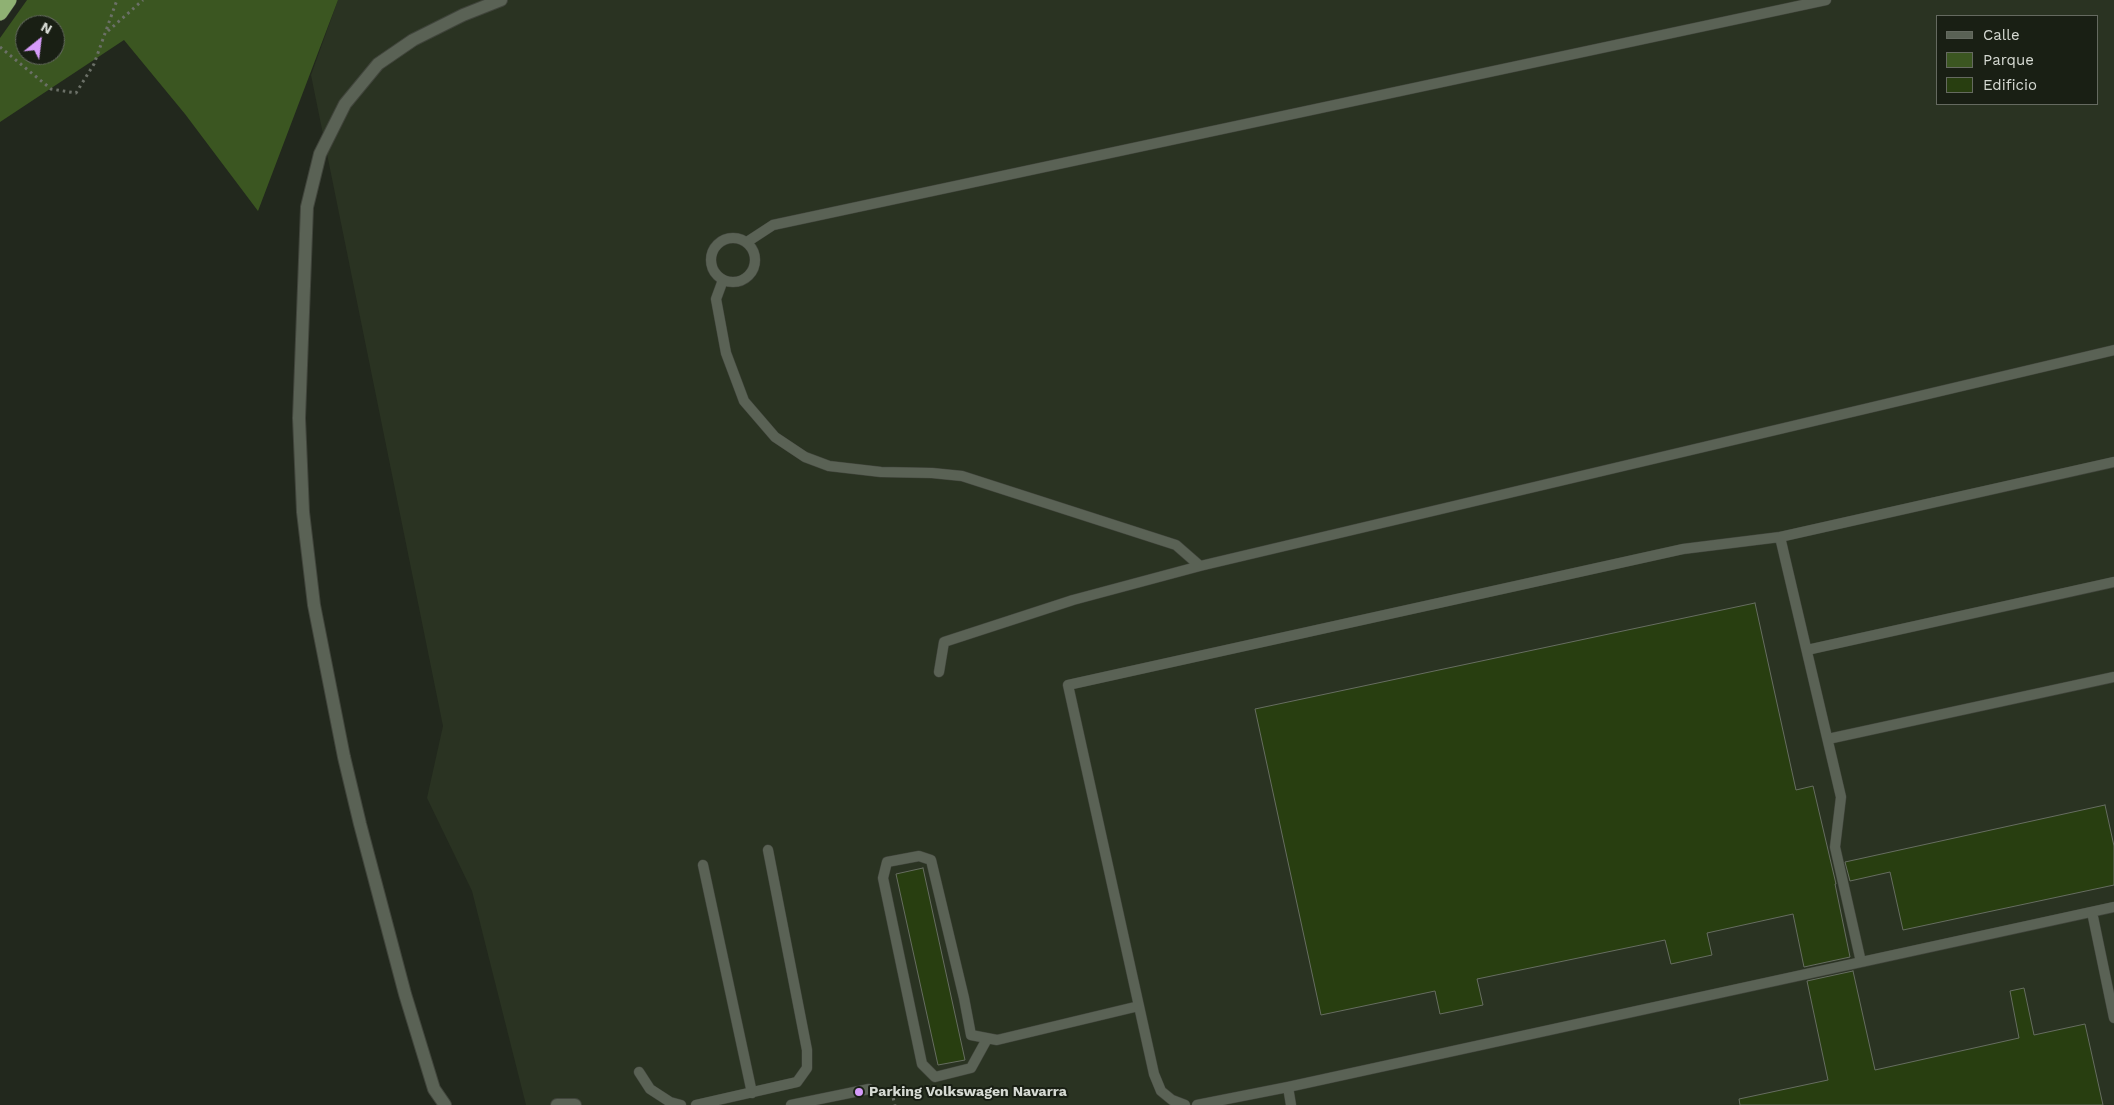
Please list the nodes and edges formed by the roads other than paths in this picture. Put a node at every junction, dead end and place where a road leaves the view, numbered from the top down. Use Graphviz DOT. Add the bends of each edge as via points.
graph roads {
  1 [pos="9,0"];
  2 [pos="501,0"];
  3 [pos="1826,0"];
  4 [pos="0,13"];
  5 [pos="747,242"];
  6 [pos="723,280"];
  7 [pos="2114,350"];
  8 [pos="2114,462"];
  9 [pos="1780,536"];
  10 [pos="1200,566"];
  11 [pos="2114,582"];
  12 [pos="1807,650"];
  13 [pos="939,672"];
  14 [pos="2114,677"];
  15 [pos="1828,739"];
  16 [pos="768,850"];
  17 [pos="703,865"];
  18 [pos="2114,907"];
  19 [pos="2092,912"];
  20 [pos="1861,962"];
  21 [pos="1139,1006"];
  22 [pos="2114,1018"];
  23 [pos="987,1039"];
  24 [pos="638,1072"];
  25 [pos="1288,1087"];
  26 [pos="869,1089"];
  27 [pos="752,1092"];
  28 [pos="445,1105"];
  29 [pos="557,1105"];
  30 [pos="574,1105"];
  31 [pos="681,1105"];
  32 [pos="696,1105"];
  33 [pos="791,1105"];
  34 [pos="1185,1105"];
  35 [pos="1197,1105"];
  36 [pos="1291,1105"];
  1 -- 4 [label="highway"];
  2 -- 28 [label="street" via="413,40 378,64 345,104 320,154 307,207 300,418 303,512 314,605 344,757 405,994 434,1089"];
  3 -- 5 [label="lane" via="773,225"];
  5 -- 6 [label="lane" via="756,259 751,274 738,282"];
  5 -- 6 [label="lane" via="736,237 715,246 710,261"];
  6 -- 10 [label="lane" via="716,300 726,353 744,400 775,437 806,457 829,466 962,476 1176,546"];
  7 -- 10 [label="lane"];
  8 -- 9 [label="lane"];
  9 -- 12 [label="lane"];
  9 -- 21 [label="lane" via="1683,550 1068,685"];
  10 -- 13 [label="lane" via="1073,600 944,642"];
  11 -- 12 [label="lane"];
  12 -- 15 [label="lane"];
  14 -- 15 [label="lane"];
  15 -- 20 [label="lane" via="1841,797 1835,847"];
  16 -- 27 [label="lane" via="808,1050 806,1068 797,1082"];
  17 -- 27 [label="lane"];
  18 -- 19 [label="lane"];
  19 -- 20 [label="lane"];
  19 -- 22 [label="lane"];
  20 -- 25 [label="lane"];
  21 -- 23 [label="lane" via="997,1040"];
  21 -- 34 [label="lane" via="1154,1074 1161,1091"];
  23 -- 23 [label="lane" via="971,1035 931,860 919,856 887,862 883,878 922,1064 935,1077 970,1068"];
  24 -- 31 [label="lane" via="650,1089"];
  25 -- 35 [label="lane"];
  25 -- 36 [label="lane"];
  26 -- 33 [label="lane"];
  27 -- 32 [label="lane"];
  29 -- 30 [label="street"];
}
